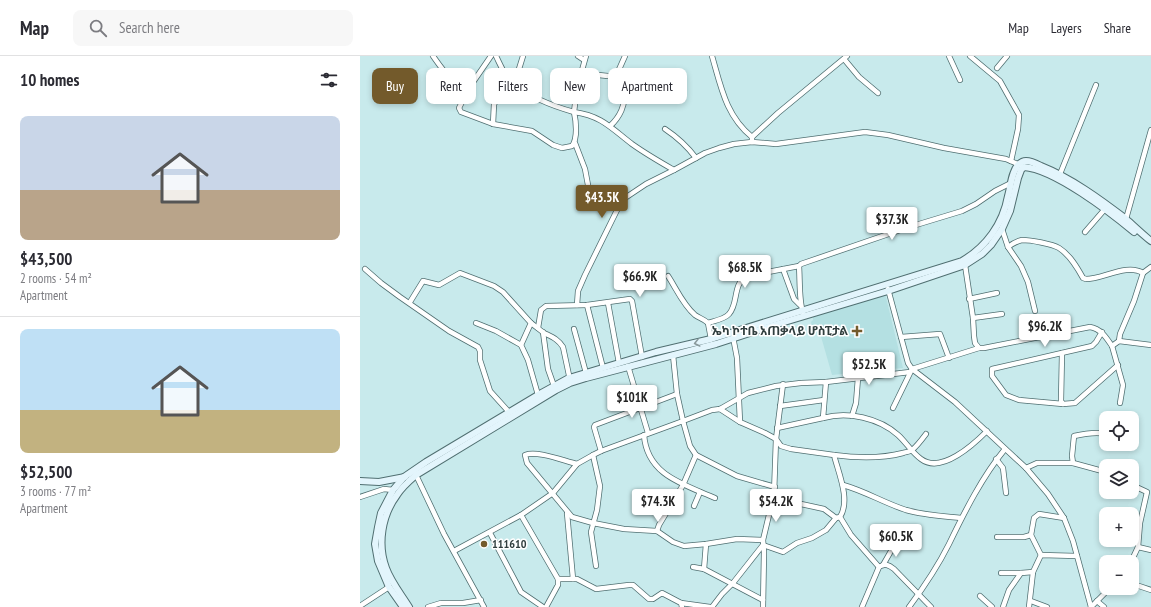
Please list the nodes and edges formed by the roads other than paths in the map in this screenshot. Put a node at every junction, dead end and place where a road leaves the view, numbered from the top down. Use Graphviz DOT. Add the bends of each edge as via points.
graph roads {
  1 [pos="433,56"];
  2 [pos="491,56"];
  3 [pos="496,56"];
  4 [pos="523,56"];
  5 [pos="578,56"];
  6 [pos="625,56"];
  7 [pos="712,56"];
  8 [pos="949,56"];
  9 [pos="970,56"];
  10 [pos="1006,56"];
  11 [pos="846,57"];
  12 [pos="585,58"];
  13 [pos="441,68"];
  14 [pos="503,68"];
  15 [pos="519,68"];
  16 [pos="582,68"];
  17 [pos="619,68"];
  18 [pos="997,68"];
  19 [pos="476,78"];
  20 [pos="960,80"];
  21 [pos="1096,85"];
  22 [pos="878,93"];
  23 [pos="542,100"];
  24 [pos="461,104"];
  25 [pos="494,104"];
  26 [pos="575,104"];
  27 [pos="623,104"];
  28 [pos="574,112"];
  29 [pos="493,124"];
  30 [pos="610,126"];
  31 [pos="665,129"];
  32 [pos="1151,130"];
  33 [pos="752,140"];
  34 [pos="575,143"];
  35 [pos="696,158"];
  36 [pos="1011,161"];
  37 [pos="1021,166"];
  38 [pos="674,170"];
  39 [pos="1060,174"];
  40 [pos="1011,183"];
  41 [pos="588,185"];
  42 [pos="1105,209"];
  43 [pos="1126,219"];
  44 [pos="1002,229"];
  45 [pos="1085,232"];
  46 [pos="1151,241"];
  47 [pos="1151,245"];
  48 [pos="1008,247"];
  49 [pos="965,265"];
  50 [pos="799,266"];
  51 [pos="1151,267"];
  52 [pos="365,269"];
  53 [pos="783,269"];
  54 [pos="1143,273"];
  55 [pos="668,276"];
  56 [pos="887,288"];
  57 [pos="997,293"];
  58 [pos="969,299"];
  59 [pos="410,302"];
  60 [pos="608,303"];
  61 [pos="577,305"];
  62 [pos="587,305"];
  63 [pos="802,310"];
  64 [pos="1035,311"];
  65 [pos="1002,314"];
  66 [pos="973,318"];
  67 [pos="476,323"];
  68 [pos="531,323"];
  69 [pos="708,323"];
  70 [pos="538,328"];
  71 [pos="574,329"];
  72 [pos="543,332"];
  73 [pos="1102,332"];
  74 [pos="901,337"];
  75 [pos="733,338"];
  76 [pos="711,339"];
  77 [pos="1119,341"];
  78 [pos="521,345"];
  79 [pos="1151,345"];
  80 [pos="1112,346"];
  81 [pos="979,348"];
  82 [pos="1062,353"];
  83 [pos="673,355"];
  84 [pos="642,356"];
  85 [pos="949,358"];
  86 [pos="619,363"];
  87 [pos="1118,364"];
  88 [pos="628,366"];
  89 [pos="603,368"];
  90 [pos="911,370"];
  91 [pos="586,373"];
  92 [pos="858,378"];
  93 [pos="570,381"];
  94 [pos="826,382"];
  95 [pos="783,384"];
  96 [pos="554,386"];
  97 [pos="676,394"];
  98 [pos="538,395"];
  99 [pos="738,399"];
  100 [pos="824,400"];
  101 [pos="1120,403"];
  102 [pos="1063,404"];
  103 [pos="780,406"];
  104 [pos="639,407"];
  105 [pos="893,408"];
  106 [pos="720,409"];
  107 [pos="509,412"];
  108 [pos="852,416"];
  109 [pos="823,418"];
  110 [pos="683,421"];
  111 [pos="740,422"];
  112 [pos="777,428"];
  113 [pos="987,431"];
  114 [pos="1099,433"];
  115 [pos="646,434"];
  116 [pos="926,434"];
  117 [pos="776,439"];
  118 [pos="1005,449"];
  119 [pos="912,450"];
  120 [pos="601,451"];
  121 [pos="593,455"];
  122 [pos="696,455"];
  123 [pos="834,455"];
  124 [pos="996,459"];
  125 [pos="1073,463"];
  126 [pos="577,464"];
  127 [pos="1026,468"];
  128 [pos="1099,470"];
  129 [pos="416,475"];
  130 [pos="404,477"];
  131 [pos="360,480"];
  132 [pos="683,485"];
  133 [pos="843,485"];
  134 [pos="775,487"];
  135 [pos="1139,488"];
  136 [pos="393,490"];
  137 [pos="700,492"];
  138 [pos="1006,492"];
  139 [pos="1149,492"];
  140 [pos="553,493"];
  141 [pos="774,494"];
  142 [pos="360,497"];
  143 [pos="715,498"];
  144 [pos="694,506"];
  145 [pos="567,513"];
  146 [pos="521,515"];
  147 [pos="838,517"];
  148 [pos="961,518"];
  149 [pos="1064,518"];
  150 [pos="593,524"];
  151 [pos="657,531"];
  152 [pos="490,533"];
  153 [pos="1031,535"];
  154 [pos="1139,535"];
  155 [pos="997,537"];
  156 [pos="763,543"];
  157 [pos="706,544"];
  158 [pos="895,544"];
  159 [pos="1138,547"];
  160 [pos="1151,550"];
  161 [pos="454,551"];
  162 [pos="1041,555"];
  163 [pos="1134,555"];
  164 [pos="1077,556"];
  165 [pos="596,566"];
  166 [pos="881,566"];
  167 [pos="693,567"];
  168 [pos="704,569"];
  169 [pos="1033,572"];
  170 [pos="1000,573"];
  171 [pos="1021,573"];
  172 [pos="558,579"];
  173 [pos="573,579"];
  174 [pos="733,583"];
  175 [pos="1139,586"];
  176 [pos="393,590"];
  177 [pos="1151,590"];
  178 [pos="919,594"];
  179 [pos="1104,595"];
  180 [pos="980,596"];
  181 [pos="481,600"];
  182 [pos="763,600"];
  183 [pos="1031,601"];
  184 [pos="1098,601"];
  185 [pos="681,605"];
  186 [pos="360,606"];
  187 [pos="403,607"];
  188 [pos="409,607"];
  189 [pos="428,607"];
  190 [pos="484,607"];
  191 [pos="543,607"];
  192 [pos="546,607"];
  193 [pos="711,607"];
  194 [pos="763,607"];
  195 [pos="862,607"];
  196 [pos="909,607"];
  197 [pos="931,607"];
  198 [pos="992,607"];
  199 [pos="1003,607"];
  200 [pos="1030,607"];
  201 [pos="1047,607"];
  202 [pos="1091,607"];
  203 [pos="1104,607"];
  1 -- 13 [label="street"];
  2 -- 19 [label="street"];
  3 -- 14 [label="street"];
  4 -- 15 [label="street"];
  5 -- 12 [label="street"];
  6 -- 17 [label="street"];
  7 -- 33 [label="street" via="726,103"];
  8 -- 20 [label="street"];
  9 -- 36 [label="street" via="1000,81 1019,115"];
  10 -- 18 [label="street"];
  11 -- 22 [label="street" via="859,77"];
  11 -- 33 [label="street" via="778,113"];
  12 -- 16 [label="street"];
  21 -- 39 [label="street"];
  23 -- 28 [label="street"];
  24 -- 29 [label="street" via="461,112"];
  25 -- 29 [label="street"];
  26 -- 28 [label="street"];
  27 -- 30 [label="street" via="617,120"];
  28 -- 30 [label="street" via="588,114"];
  28 -- 34 [label="street"];
  29 -- 34 [label="street" via="532,131 562,148"];
  30 -- 38 [label="street" via="632,144"];
  31 -- 35 [label="street" via="683,142"];
  32 -- 43 [label="street"];
  33 -- 35 [label="street" via="705,152"];
  33 -- 36 [label="street" via="776,144 865,132"];
  34 -- 41 [label="street"];
  35 -- 38 [label="street"];
  36 -- 37 [label="street"];
  37 -- 39 [label="main road" via="1027,161"];
  37 -- 40 [label="main road" via="1016,168"];
  37 -- 42 [label="main road" via="1049,174"];
  37 -- 44 [label="main road" via="1010,211"];
  38 -- 61 [label="street" via="622,200 578,291"];
  39 -- 43 [label="main road"];
  40 -- 50 [label="street" via="962,211 899,230"];
  40 -- 56 [label="main road" via="1002,218 986,241 971,255 962,261"];
  42 -- 45 [label="street"];
  42 -- 47 [label="main road"];
  43 -- 46 [label="main road"];
  44 -- 48 [label="street"];
  44 -- 49 [label="main road" via="982,254"];
  48 -- 54 [label="street" via="1022,240 1058,248 1071,259 1086,279 1122,271 1135,270"];
  48 -- 64 [label="street" via="1028,282"];
  49 -- 56 [label="main road"];
  49 -- 58 [label="street"];
  50 -- 53 [label="street"];
  50 -- 63 [label="street"];
  51 -- 54 [label="street"];
  52 -- 59 [label="street"];
  53 -- 63 [label="street" via="794,299"];
  53 -- 69 [label="street" via="743,278 737,286 733,309 728,316"];
  54 -- 77 [label="street"];
  55 -- 69 [label="street" via="687,307"];
  56 -- 63 [label="main road"];
  56 -- 74 [label="street"];
  57 -- 58 [label="street"];
  58 -- 66 [label="street"];
  59 -- 68 [label="street" via="423,281 438,286 462,273 494,286"];
  59 -- 107 [label="street" via="449,331 478,347 490,390"];
  60 -- 62 [label="street"];
  60 -- 84 [label="street" via="628,299 632,301"];
  60 -- 86 [label="street"];
  61 -- 62 [label="street"];
  61 -- 70 [label="street" via="546,306 540,313"];
  62 -- 89 [label="street"];
  63 -- 75 [label="main road"];
  63 -- 76 [label="main road"];
  65 -- 66 [label="street"];
  66 -- 81 [label="street" via="975,344"];
  67 -- 78 [label="street"];
  68 -- 70 [label="street"];
  68 -- 78 [label="street"];
  69 -- 76 [label="street"];
  70 -- 72 [label="street"];
  71 -- 91 [label="street"];
  72 -- 93 [label="street" via="555,337 563,346"];
  72 -- 96 [label="street" via="548,369"];
  73 -- 80 [label="street"];
  73 -- 81 [label="street" via="1090,327"];
  73 -- 82 [label="street" via="1092,346"];
  74 -- 85 [label="street" via="940,334"];
  74 -- 90 [label="street"];
  75 -- 83 [label="main road"];
  75 -- 99 [label="street" via="737,358"];
  76 -- 84 [label="main road, one-way"];
  77 -- 79 [label="street"];
  77 -- 80 [label="street"];
  78 -- 98 [label="street"];
  80 -- 87 [label="street"];
  81 -- 85 [label="street"];
  82 -- 102 [label="street"];
  82 -- 102 [label="street" via="992,369 992,376 1006,395 1019,400"];
  83 -- 88 [label="main road"];
  83 -- 97 [label="street"];
  84 -- 86 [label="main road"];
  85 -- 90 [label="street"];
  86 -- 89 [label="main road"];
  87 -- 101 [label="street" via="1123,386"];
  87 -- 102 [label="street" via="1075,403"];
  88 -- 93 [label="main road"];
  88 -- 104 [label="street"];
  89 -- 91 [label="main road"];
  90 -- 92 [label="street"];
  90 -- 105 [label="street"];
  90 -- 113 [label="street" via="956,402"];
  91 -- 93 [label="main road"];
  92 -- 94 [label="street"];
  92 -- 108 [label="street"];
  93 -- 96 [label="main road"];
  93 -- 129 [label="main road"];
  94 -- 95 [label="street"];
  94 -- 100 [label="street"];
  95 -- 99 [label="street"];
  95 -- 103 [label="street"];
  96 -- 98 [label="main road"];
  97 -- 104 [label="street"];
  97 -- 110 [label="street"];
  98 -- 107 [label="main road"];
  99 -- 106 [label="street"];
  99 -- 111 [label="street"];
  100 -- 103 [label="street"];
  100 -- 109 [label="street"];
  103 -- 112 [label="street"];
  104 -- 115 [label="street"];
  104 -- 120 [label="street" via="595,425"];
  106 -- 110 [label="street"];
  106 -- 111 [label="street"];
  107 -- 130 [label="main road"];
  108 -- 109 [label="street"];
  108 -- 119 [label="street" via="874,420 889,427"];
  109 -- 112 [label="street"];
  110 -- 115 [label="street"];
  110 -- 122 [label="street" via="690,446"];
  111 -- 117 [label="street"];
  112 -- 117 [label="street"];
  113 -- 118 [label="street"];
  113 -- 119 [label="street" via="961,453 939,463 922,460"];
  114 -- 125 [label="street" via="1074,436"];
  115 -- 120 [label="street"];
  115 -- 132 [label="street" via="645,446 649,458 669,477"];
  116 -- 119 [label="street"];
  117 -- 123 [label="street" via="781,446 791,449"];
  117 -- 134 [label="street"];
  118 -- 124 [label="street"];
  118 -- 127 [label="street"];
  119 -- 123 [label="street" via="881,457"];
  120 -- 121 [label="street"];
  121 -- 126 [label="street"];
  121 -- 150 [label="street" via="600,486"];
  122 -- 132 [label="street"];
  122 -- 134 [label="street" via="737,476"];
  123 -- 133 [label="street"];
  124 -- 138 [label="street" via="1003,468"];
  124 -- 148 [label="street"];
  125 -- 127 [label="street" via="1037,463"];
  125 -- 128 [label="street"];
  126 -- 140 [label="street"];
  126 -- 140 [label="street" via="539,454 525,455 527,463"];
  127 -- 149 [label="street"];
  129 -- 130 [label="main road"];
  129 -- 161 [label="street"];
  129 -- 176 [label="main road" via="394,499 386,514 383,528 382,554"];
  130 -- 131 [label="main road" via="379,482"];
  130 -- 136 [label="main road"];
  132 -- 137 [label="street"];
  132 -- 151 [label="street"];
  133 -- 147 [label="street" via="842,514"];
  133 -- 148 [label="street" via="906,510"];
  134 -- 141 [label="street"];
  135 -- 139 [label="street"];
  136 -- 142 [label="street" via="384,489"];
  136 -- 176 [label="main road" via="381,513 375,544 383,574"];
  137 -- 143 [label="street"];
  137 -- 144 [label="street"];
  139 -- 154 [label="street"];
  140 -- 145 [label="street"];
  140 -- 146 [label="street"];
  141 -- 147 [label="street" via="824,509"];
  141 -- 156 [label="street"];
  145 -- 150 [label="street"];
  145 -- 173 [label="street"];
  146 -- 152 [label="street"];
  146 -- 172 [label="street"];
  147 -- 156 [label="street" via="826,530 783,552"];
  147 -- 166 [label="street"];
  148 -- 178 [label="street" via="938,564"];
  149 -- 153 [label="street" via="1036,514"];
  149 -- 164 [label="street"];
  150 -- 151 [label="street"];
  150 -- 165 [label="street" via="591,540"];
  151 -- 157 [label="street" via="678,545"];
  152 -- 161 [label="street"];
  152 -- 191 [label="street" via="521,592"];
  153 -- 155 [label="street"];
  153 -- 162 [label="street"];
  156 -- 157 [label="street" via="737,539"];
  156 -- 174 [label="street"];
  156 -- 182 [label="street"];
  157 -- 168 [label="street"];
  158 -- 166 [label="street"];
  159 -- 160 [label="street"];
  159 -- 163 [label="street"];
  161 -- 181 [label="street"];
  162 -- 164 [label="street"];
  162 -- 169 [label="street"];
  164 -- 202 [label="street"];
  166 -- 178 [label="street" via="888,565 894,569"];
  166 -- 195 [label="street"];
  167 -- 168 [label="street"];
  168 -- 174 [label="street"];
  169 -- 171 [label="street"];
  169 -- 183 [label="street"];
  170 -- 171 [label="street"];
  171 -- 199 [label="street" via="1009,590"];
  172 -- 173 [label="street"];
  172 -- 192 [label="street" via="558,585"];
  173 -- 185 [label="street" via="596,589 632,585 649,599 662,593"];
  174 -- 182 [label="street" via="736,587"];
  174 -- 193 [label="street"];
  175 -- 177 [label="street"];
  176 -- 186 [label="street"];
  176 -- 187 [label="main road"];
  176 -- 188 [label="main road"];
  178 -- 196 [label="street"];
  178 -- 197 [label="street"];
  179 -- 184 [label="street"];
  180 -- 198 [label="street"];
  181 -- 189 [label="street" via="441,603"];
  181 -- 190 [label="street"];
  182 -- 194 [label="street"];
  183 -- 200 [label="street"];
  183 -- 201 [label="street"];
  184 -- 202 [label="street"];
  184 -- 203 [label="street"];
  185 -- 193 [label="street"];
}
